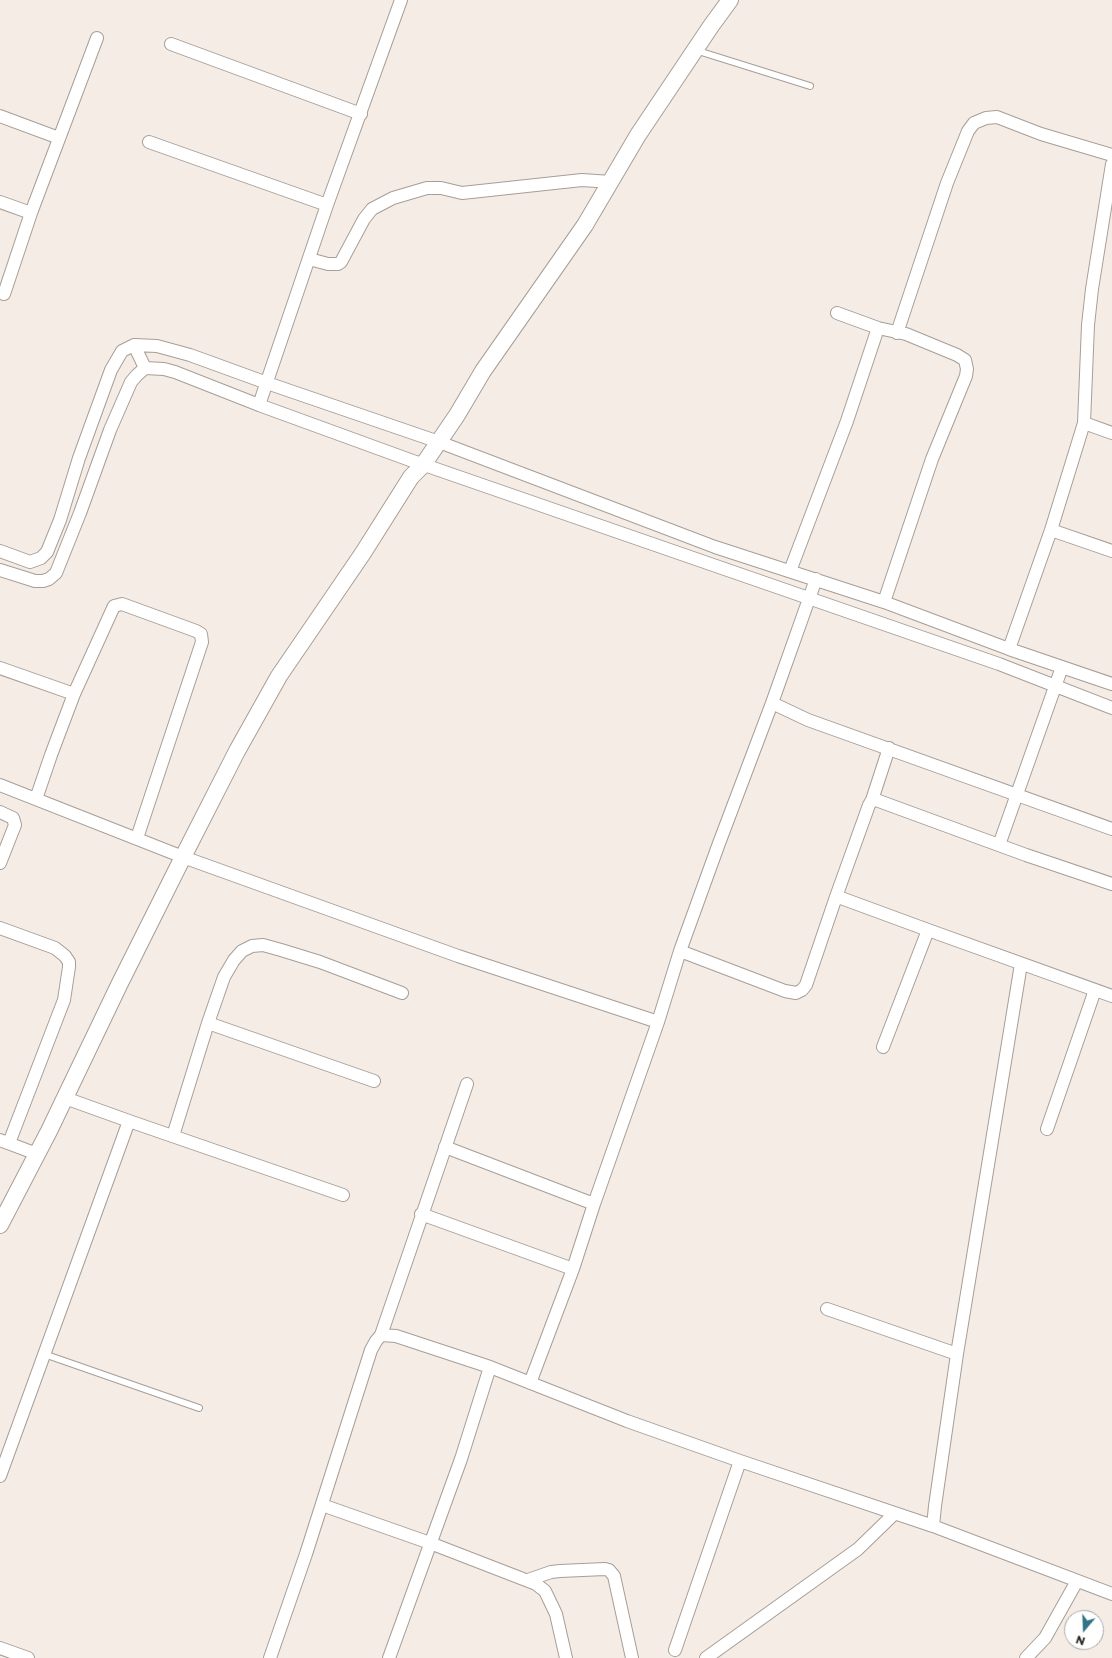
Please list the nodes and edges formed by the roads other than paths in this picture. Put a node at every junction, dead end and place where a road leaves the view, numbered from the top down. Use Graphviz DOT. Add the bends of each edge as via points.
graph roads {
  1 [pos="401,0"];
  2 [pos="730,0"];
  3 [pos="97,38"];
  4 [pos="171,44"];
  5 [pos="694,50"];
  6 [pos="810,86"];
  7 [pos="361,114"];
  8 [pos="0,116"];
  9 [pos="59,138"];
  10 [pos="149,142"];
  11 [pos="1112,155"];
  12 [pos="1112,164"];
  13 [pos="610,182"];
  14 [pos="0,202"];
  15 [pos="327,205"];
  16 [pos="31,213"];
  17 [pos="309,259"];
  18 [pos="4,294"];
  19 [pos="837,314"];
  20 [pos="878,328"];
  21 [pos="897,333"];
  22 [pos="134,345"];
  23 [pos="145,368"];
  24 [pos="267,383"];
  25 [pos="258,405"];
  26 [pos="1084,423"];
  27 [pos="1112,433"];
  28 [pos="439,442"];
  29 [pos="423,465"];
  30 [pos="1051,530"];
  31 [pos="0,551"];
  32 [pos="1112,551"];
  33 [pos="41,558"];
  34 [pos="0,570"];
  35 [pos="790,571"];
  36 [pos="50,579"];
  37 [pos="816,579"];
  38 [pos="809,599"];
  39 [pos="884,602"];
  40 [pos="1009,649"];
  41 [pos="1062,667"];
  42 [pos="0,668"];
  43 [pos="1112,684"];
  44 [pos="1055,686"];
  45 [pos="74,694"];
  46 [pos="772,703"];
  47 [pos="1112,708"];
  48 [pos="889,748"];
  49 [pos="0,785"];
  50 [pos="1017,794"];
  51 [pos="36,799"];
  52 [pos="872,800"];
  53 [pos="0,812"];
  54 [pos="1112,829"];
  55 [pos="137,838"];
  56 [pos="999,845"];
  57 [pos="183,857"];
  58 [pos="0,863"];
  59 [pos="1112,884"];
  60 [pos="837,894"];
  61 [pos="0,928"];
  62 [pos="928,930"];
  63 [pos="680,951"];
  64 [pos="1021,964"];
  65 [pos="1095,990"];
  66 [pos="402,993"];
  67 [pos="1112,996"];
  68 [pos="658,1022"];
  69 [pos="208,1023"];
  70 [pos="883,1047"];
  71 [pos="374,1081"];
  72 [pos="467,1084"];
  73 [pos="65,1098"];
  74 [pos="129,1121"];
  75 [pos="1046,1129"];
  76 [pos="173,1136"];
  77 [pos="5,1142"];
  78 [pos="444,1147"];
  79 [pos="37,1154"];
  80 [pos="343,1195"];
  81 [pos="594,1204"];
  82 [pos="421,1214"];
  83 [pos="0,1225"];
  84 [pos="573,1269"];
  85 [pos="827,1309"];
  86 [pos="381,1335"];
  87 [pos="44,1354"];
  88 [pos="957,1354"];
  89 [pos="490,1367"];
  90 [pos="530,1383"];
  91 [pos="199,1408"];
  92 [pos="740,1461"];
  93 [pos="0,1476"];
  94 [pos="322,1505"];
  95 [pos="894,1514"];
  96 [pos="933,1526"];
  97 [pos="430,1543"];
  98 [pos="528,1580"];
  99 [pos="1077,1581"];
  100 [pos="1112,1594"];
  101 [pos="0,1648"];
  102 [pos="675,1650"];
  103 [pos="28,1658"];
  104 [pos="270,1658"];
  105 [pos="390,1658"];
  106 [pos="566,1658"];
  107 [pos="632,1658"];
  108 [pos="706,1658"];
  109 [pos="1026,1658"];
  1 -- 7 [label="street"];
  2 -- 5 [label="street"];
  3 -- 9 [label="street"];
  4 -- 7 [label="street"];
  5 -- 6 [label="lane"];
  5 -- 13 [label="street"];
  7 -- 15 [label="street"];
  8 -- 9 [label="street"];
  9 -- 16 [label="street"];
  10 -- 15 [label="street"];
  11 -- 21 [label="street" via="1041,134 997,117 974,123 968,131 947,183"];
  12 -- 26 [label="street" via="1088,325"];
  13 -- 17 [label="street" via="582,180 462,193 427,188 393,198 372,209 338,264"];
  13 -- 28 [label="street" via="585,225 482,371"];
  14 -- 16 [label="street"];
  15 -- 17 [label="street"];
  16 -- 18 [label="street"];
  17 -- 24 [label="street"];
  19 -- 20 [label="street"];
  20 -- 21 [label="street"];
  20 -- 35 [label="street" via="847,421"];
  21 -- 39 [label="street" via="906,334 957,355 965,360 967,369 932,459"];
  22 -- 23 [label="street"];
  22 -- 24 [label="street" via="157,346 190,355"];
  22 -- 33 [label="street" via="122,351 111,370 60,520 47,552"];
  23 -- 25 [label="street" via="175,372"];
  23 -- 36 [label="street" via="131,382 110,430 56,573"];
  24 -- 25 [label="street"];
  24 -- 28 [label="street"];
  25 -- 29 [label="street"];
  26 -- 27 [label="street"];
  26 -- 30 [label="street"];
  28 -- 29 [label="street"];
  28 -- 35 [label="street" via="715,547"];
  29 -- 38 [label="street"];
  29 -- 57 [label="street" via="411,478 279,676"];
  30 -- 32 [label="street"];
  30 -- 40 [label="street"];
  31 -- 33 [label="street" via="30,562"];
  33 -- 36 [label="street"];
  34 -- 36 [label="street" via="35,581"];
  35 -- 37 [label="street"];
  37 -- 38 [label="street"];
  37 -- 39 [label="street"];
  38 -- 44 [label="street" via="1000,664"];
  38 -- 46 [label="street"];
  39 -- 40 [label="street"];
  40 -- 41 [label="street"];
  41 -- 43 [label="street"];
  41 -- 44 [label="street"];
  42 -- 45 [label="street"];
  44 -- 47 [label="street"];
  44 -- 50 [label="street"];
  45 -- 51 [label="street"];
  45 -- 55 [label="street" via="114,606 122,604 201,634 202,642"];
  46 -- 48 [label="street" via="808,720"];
  46 -- 63 [label="street"];
  48 -- 50 [label="street"];
  48 -- 52 [label="street"];
  49 -- 51 [label="street"];
  50 -- 54 [label="street"];
  50 -- 56 [label="street"];
  51 -- 55 [label="street"];
  52 -- 56 [label="street" via="882,800"];
  52 -- 60 [label="street"];
  53 -- 58 [label="street" via="13,818 15,825"];
  55 -- 57 [label="street"];
  56 -- 59 [label="street"];
  57 -- 68 [label="street" via="458,956"];
  57 -- 73 [label="street"];
  60 -- 62 [label="street" via="841,898"];
  60 -- 63 [label="street" via="806,985 796,993"];
  61 -- 77 [label="street" via="55,948 65,956 70,967 64,1000"];
  62 -- 64 [label="street"];
  62 -- 70 [label="street"];
  63 -- 68 [label="street"];
  64 -- 65 [label="street"];
  64 -- 88 [label="street"];
  65 -- 67 [label="street"];
  65 -- 75 [label="street"];
  66 -- 69 [label="street" via="320,962 263,945 252,946 242,951 224,977"];
  68 -- 81 [label="street"];
  69 -- 71 [label="street"];
  69 -- 76 [label="street"];
  72 -- 78 [label="street"];
  73 -- 74 [label="street"];
  73 -- 79 [label="street"];
  74 -- 76 [label="street"];
  74 -- 87 [label="street"];
  76 -- 80 [label="street"];
  77 -- 79 [label="street"];
  78 -- 81 [label="street"];
  78 -- 82 [label="street"];
  79 -- 83 [label="street"];
  81 -- 84 [label="street"];
  82 -- 84 [label="street"];
  82 -- 86 [label="street"];
  84 -- 90 [label="street"];
  85 -- 88 [label="street"];
  86 -- 89 [label="street" via="402,1338"];
  86 -- 94 [label="street" via="371,1350"];
  87 -- 91 [label="lane"];
  87 -- 93 [label="street"];
  88 -- 96 [label="street"];
  89 -- 90 [label="street"];
  89 -- 97 [label="street" via="461,1459"];
  90 -- 92 [label="street"];
  92 -- 95 [label="street"];
  92 -- 102 [label="street"];
  94 -- 97 [label="street"];
  94 -- 104 [label="street"];
  95 -- 96 [label="street"];
  95 -- 108 [label="street" via="858,1549"];
  96 -- 99 [label="street"];
  97 -- 98 [label="street"];
  97 -- 105 [label="street"];
  98 -- 106 [label="street" via="545,1591 550,1600 556,1614"];
  98 -- 107 [label="street" via="551,1572 609,1570 614,1576"];
  99 -- 100 [label="street"];
  99 -- 109 [label="street" via="1045,1638"];
  101 -- 103 [label="street"];
}
